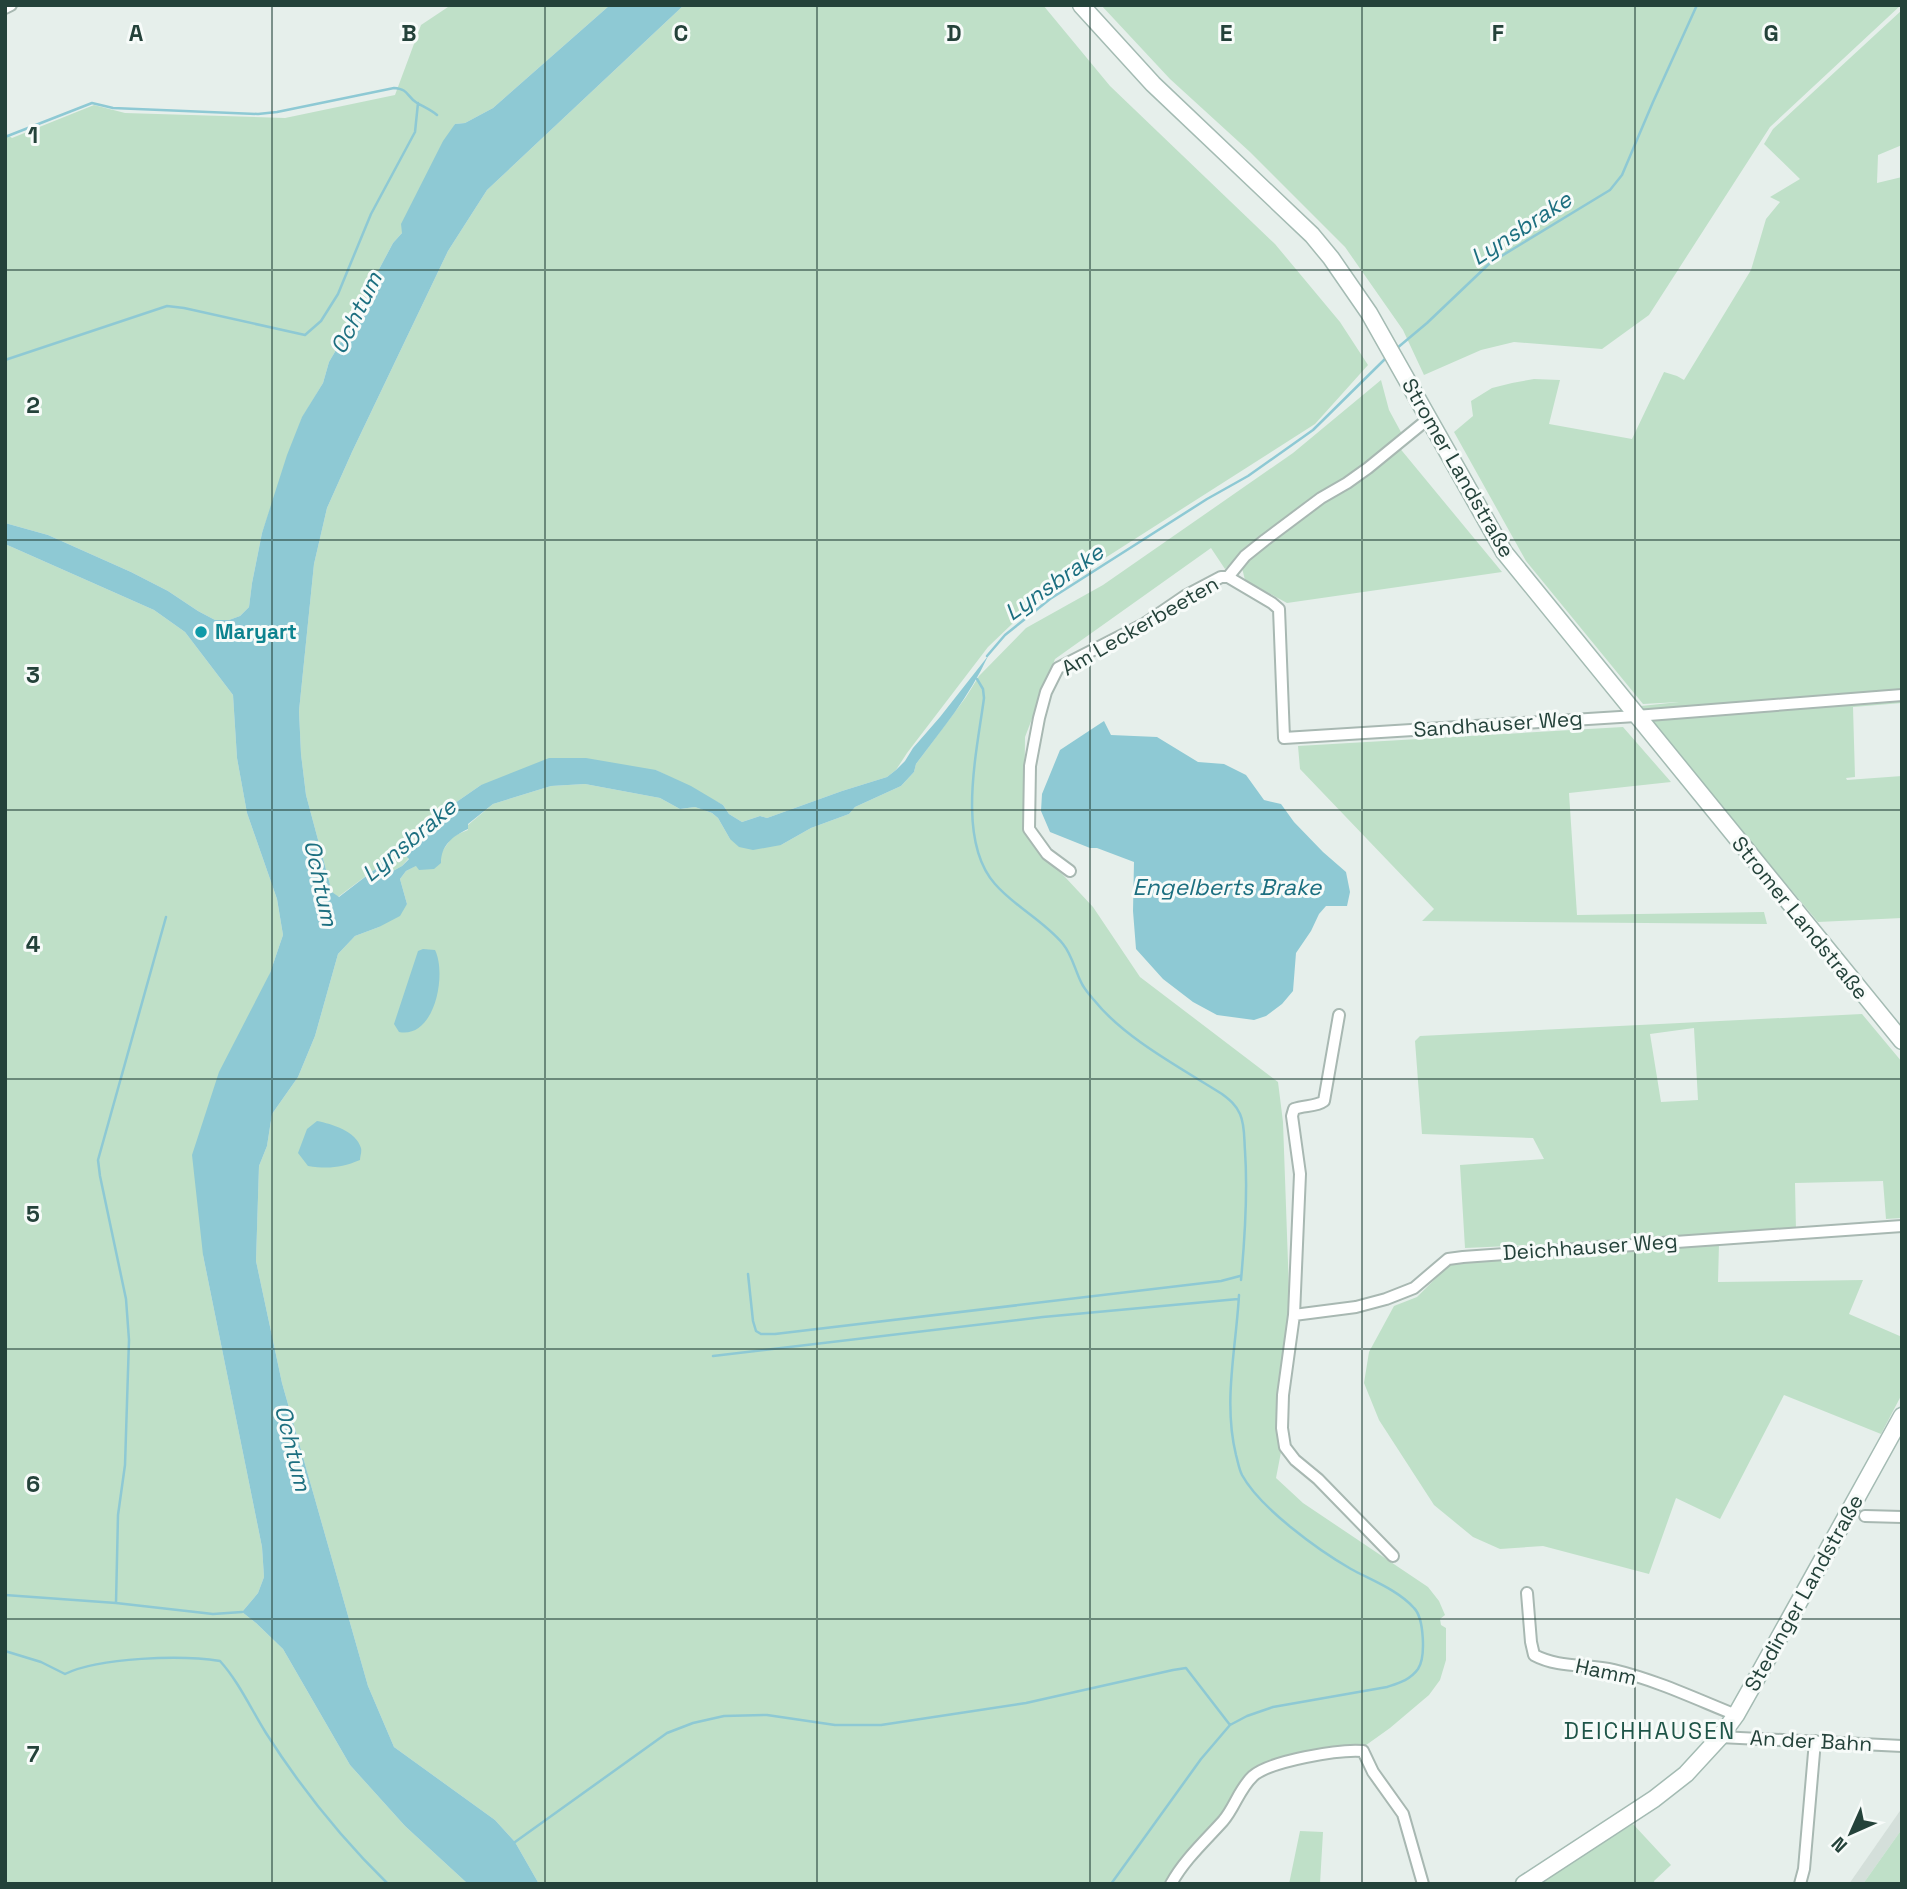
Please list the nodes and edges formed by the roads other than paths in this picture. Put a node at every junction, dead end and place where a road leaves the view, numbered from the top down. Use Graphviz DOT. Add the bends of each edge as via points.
graph roads {
  1 [pos="11,5"];
  2 [pos="1081,5"];
  3 [pos="5,8"];
  4 [pos="1428,419"];
  5 [pos="1228,577"];
  6 [pos="1902,695"];
  7 [pos="1636,716"];
  8 [pos="1070,871"];
  9 [pos="1339,1015"];
  10 [pos="1902,1041"];
  11 [pos="1902,1226"];
  12 [pos="1294,1315"];
  13 [pos="1902,1416"];
  14 [pos="1866,1516"];
  15 [pos="1902,1517"];
  16 [pos="1393,1556"];
  17 [pos="1527,1593"];
  18 [pos="1736,1715"];
  19 [pos="1720,1737"];
  20 [pos="1815,1741"];
  21 [pos="1902,1746"];
  22 [pos="1799,1883"];
  23 [pos="1171,1884"];
  24 [pos="1423,1884"];
  25 [pos="1524,1884"];
  1 -- 3 [label="street"];
  2 -- 4 [label="main road, Stromer Landstraße" via="1153,84 1312,235 1354,289"];
  4 -- 5 [label="street, Am Leckerbeeten" via="1368,468 1265,540"];
  4 -- 7 [label="main road, Stromer Landstraße" via="1504,552"];
  5 -- 7 [label="street, Sandhauser Weg" via="1279,609 1284,738"];
  5 -- 8 [label="street, Am Leckerbeeten" via="1185,596 1144,624 1058,668 1038,718 1030,766 1029,829 1046,854"];
  6 -- 7 [label="street, Sandhauser Weg"];
  7 -- 10 [label="main road, Stromer Landstraße"];
  9 -- 12 [label="street" via="1324,1101 1294,1109 1292,1116 1300,1174"];
  11 -- 12 [label="street, Deichhauser Weg" via="1448,1259 1415,1288 1386,1299"];
  12 -- 16 [label="street" via="1283,1395 1285,1447"];
  13 -- 18 [label="main road, Stedinger Landstraße"];
  14 -- 15 [label="street"];
  17 -- 18 [label="street, Hamm" via="1534,1655 1545,1661 1625,1673"];
  18 -- 19 [label="main road, Stedinger Landstraße"];
  19 -- 20 [label="street, An der Bahn"];
  19 -- 25 [label="main road, Stedinger Landstraße" via="1654,1800"];
  20 -- 21 [label="street, An der Bahn"];
  20 -- 22 [label="street"];
  23 -- 24 [label="street" via="1255,1774 1350,1750 1363,1751 1403,1814"];
}
